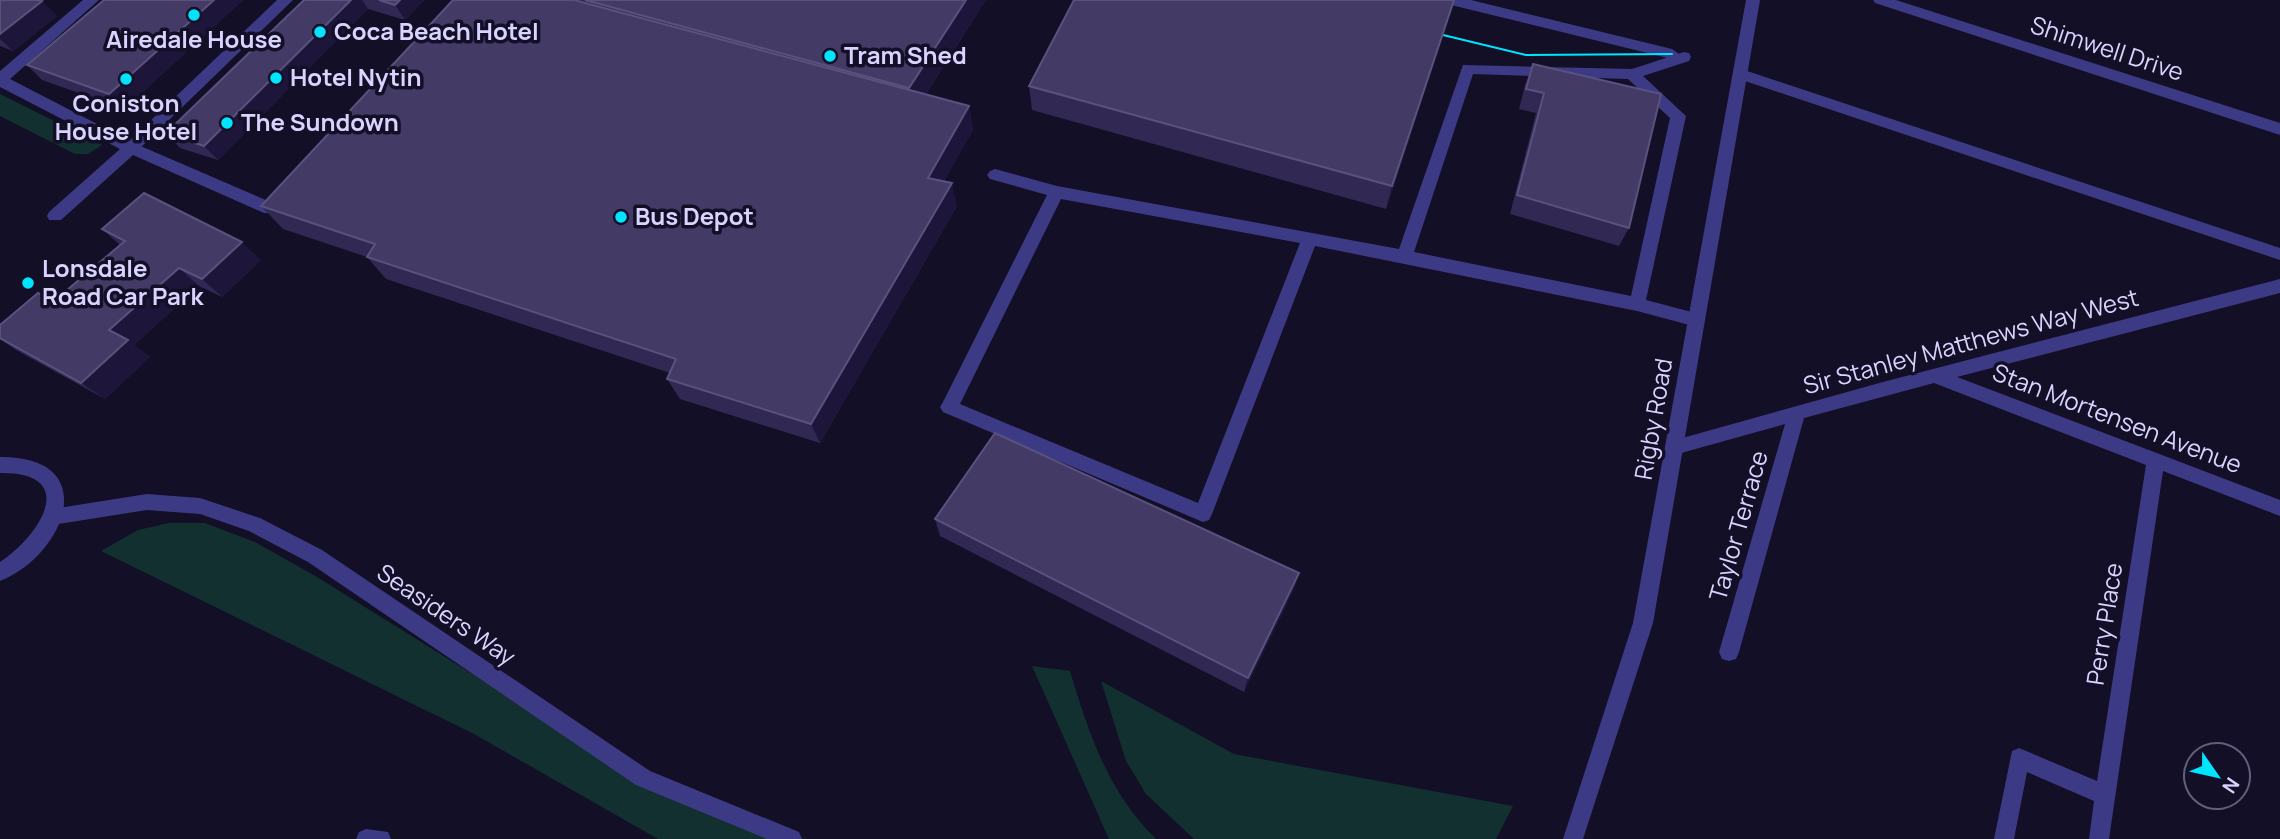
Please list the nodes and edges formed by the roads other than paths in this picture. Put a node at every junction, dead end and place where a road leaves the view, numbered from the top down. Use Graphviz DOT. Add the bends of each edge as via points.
graph roads {
  1 [pos="92,0"];
  2 [pos="286,0"];
  3 [pos="1451,0"];
  4 [pos="1754,0"];
  5 [pos="1880,0"];
  6 [pos="1632,74"];
  7 [pos="1741,74"];
  8 [pos="0,79"];
  9 [pos="2280,129"];
  10 [pos="131,148"];
  11 [pos="995,175"];
  12 [pos="289,190"];
  13 [pos="1057,192"];
  14 [pos="55,216"];
  15 [pos="1310,239"];
  16 [pos="2280,254"];
  17 [pos="1404,256"];
  18 [pos="2280,286"];
  19 [pos="1637,304"];
  20 [pos="1697,320"];
  21 [pos="1936,376"];
  22 [pos="1797,413"];
  23 [pos="1674,447"];
  24 [pos="2156,461"];
  25 [pos="0,465"];
  26 [pos="2280,508"];
  27 [pos="52,517"];
  28 [pos="0,572"];
  29 [pos="1729,652"];
  30 [pos="2105,795"];
  31 [pos="366,839"];
  32 [pos="381,839"];
  33 [pos="792,839"];
  34 [pos="1573,839"];
  35 [pos="2004,839"];
  36 [pos="2099,839"];
  1 -- 8 [label="street"];
  2 -- 10 [label="street"];
  3 -- 6 [label="street" via="1678,56"];
  4 -- 7 [label="street, Rigby Road"];
  5 -- 9 [label="street, Shimwell Drive"];
  6 -- 17 [label="street" via="1468,69"];
  6 -- 19 [label="street" via="1678,116"];
  7 -- 16 [label="street"];
  7 -- 20 [label="street, Rigby Road"];
  8 -- 10 [label="street"];
  10 -- 12 [label="street" via="271,209"];
  10 -- 14 [label="street"];
  11 -- 13 [label="street"];
  13 -- 15 [label="street"];
  13 -- 15 [label="street" via="948,407 1203,514"];
  15 -- 17 [label="street"];
  17 -- 19 [label="street"];
  18 -- 21 [label="street, Sir Stanley Matthews Way West"];
  19 -- 20 [label="street"];
  20 -- 23 [label="street, Rigby Road"];
  21 -- 22 [label="street, Sir Stanley Matthews Way West"];
  21 -- 24 [label="street, Stan Mortensen Avenue"];
  22 -- 23 [label="street, Sir Stanley Matthews Way West"];
  22 -- 29 [label="street, Taylor Terrace"];
  23 -- 34 [label="street, Rigby Road" via="1643,623"];
  24 -- 26 [label="street, Stan Mortensen Avenue"];
  24 -- 30 [label="street, Perry Place"];
  25 -- 27 [label="street" via="35,467 49,476 56,490"];
  27 -- 28 [label="street" via="36,544"];
  27 -- 33 [label="street, Seasiders Way" via="147,502 200,506 254,524 315,556 643,778"];
  30 -- 35 [label="street" via="2019,758"];
  30 -- 36 [label="street, Perry Place"];
  31 -- 32 [label="street"];
}
